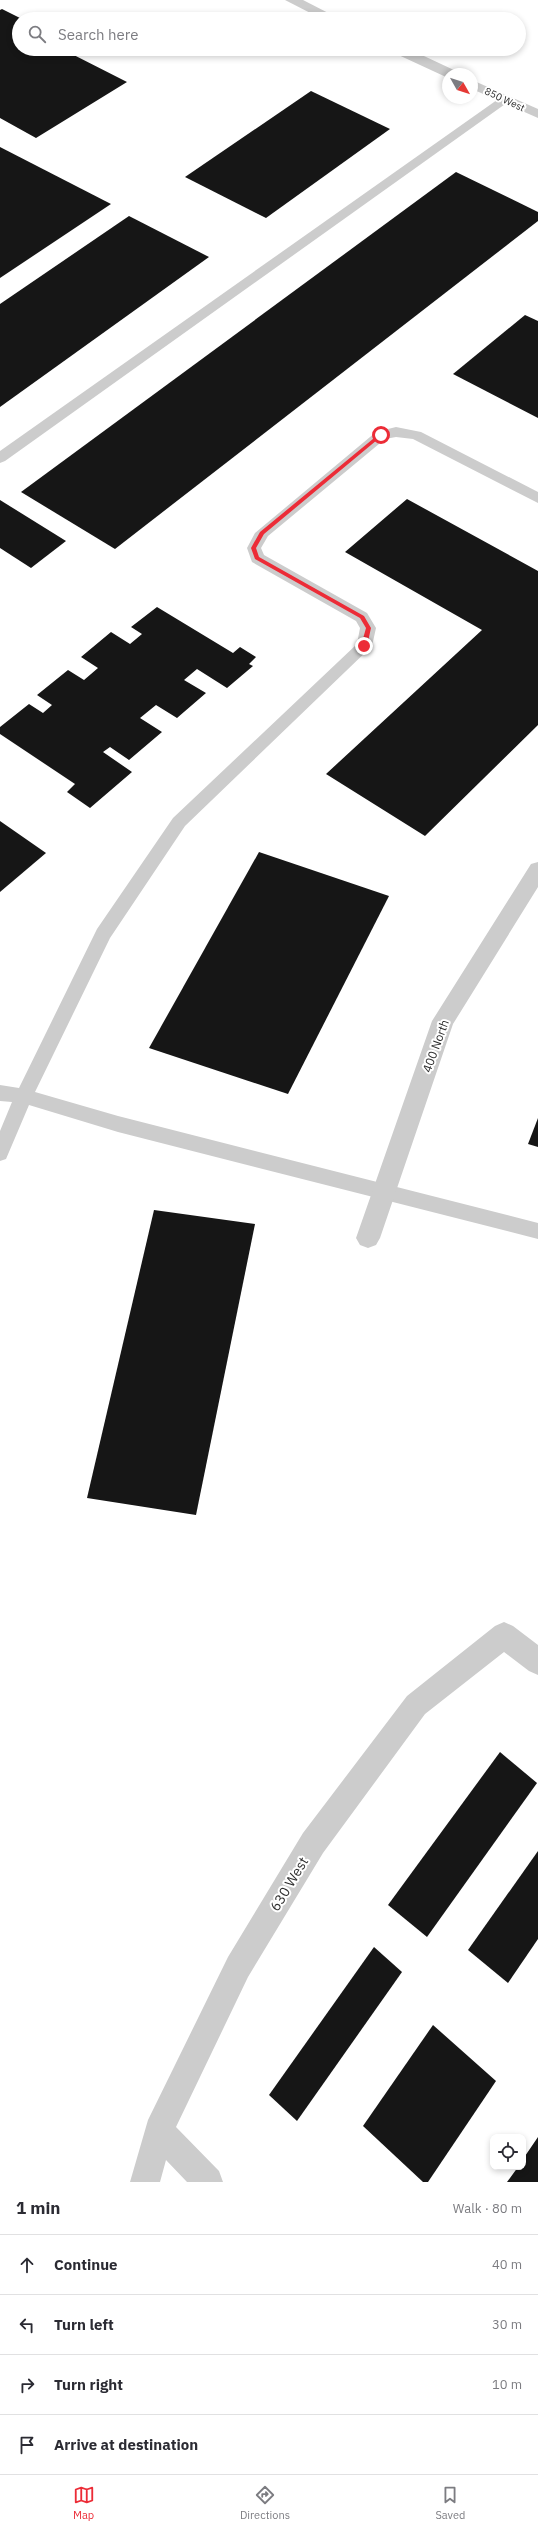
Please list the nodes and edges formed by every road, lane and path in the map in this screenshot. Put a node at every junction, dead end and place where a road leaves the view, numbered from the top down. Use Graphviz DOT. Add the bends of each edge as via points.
graph roads {
  1 [pos="292,0"];
  2 [pos="318,12"];
  3 [pos="412,56"];
  4 [pos="442,70"];
  5 [pos="478,87"];
  6 [pos="504,99"];
  7 [pos="538,114"];
  8 [pos="0,458"];
  9 [pos="538,498"];
  10 [pos="538,870"];
  11 [pos="0,1094"];
  12 [pos="24,1096"];
  13 [pos="0,1153"];
  14 [pos="384,1193"];
  15 [pos="538,1231"];
  16 [pos="368,1238"];
  17 [pos="538,1662"];
  18 [pos="158,2131"];
  19 [pos="145,2182"];
  20 [pos="208,2182"];
  1 -- 2 [label="street"];
  3 -- 4 [label="street"];
  5 -- 6 [label="street, 850 West"];
  6 -- 7 [label="street, 850 West"];
  6 -- 8 [label="lane"];
  9 -- 12 [label="lane" via="416,435 396,432 381,435 262,533 254,548 257,558 362,617 368,628 364,646 179,822 103,934"];
  10 -- 14 [label="street, 400 North" via="443,1021"];
  11 -- 12 [label="lane"];
  12 -- 13 [label="lane"];
  12 -- 14 [label="lane" via="118,1124"];
  14 -- 15 [label="lane"];
  14 -- 16 [label="street, 400 North"];
  17 -- 18 [label="street, 630 West" via="504,1635 416,1705 313,1843 238,1967"];
  18 -- 19 [label="street, 630 West"];
  18 -- 20 [label="street"];
}
